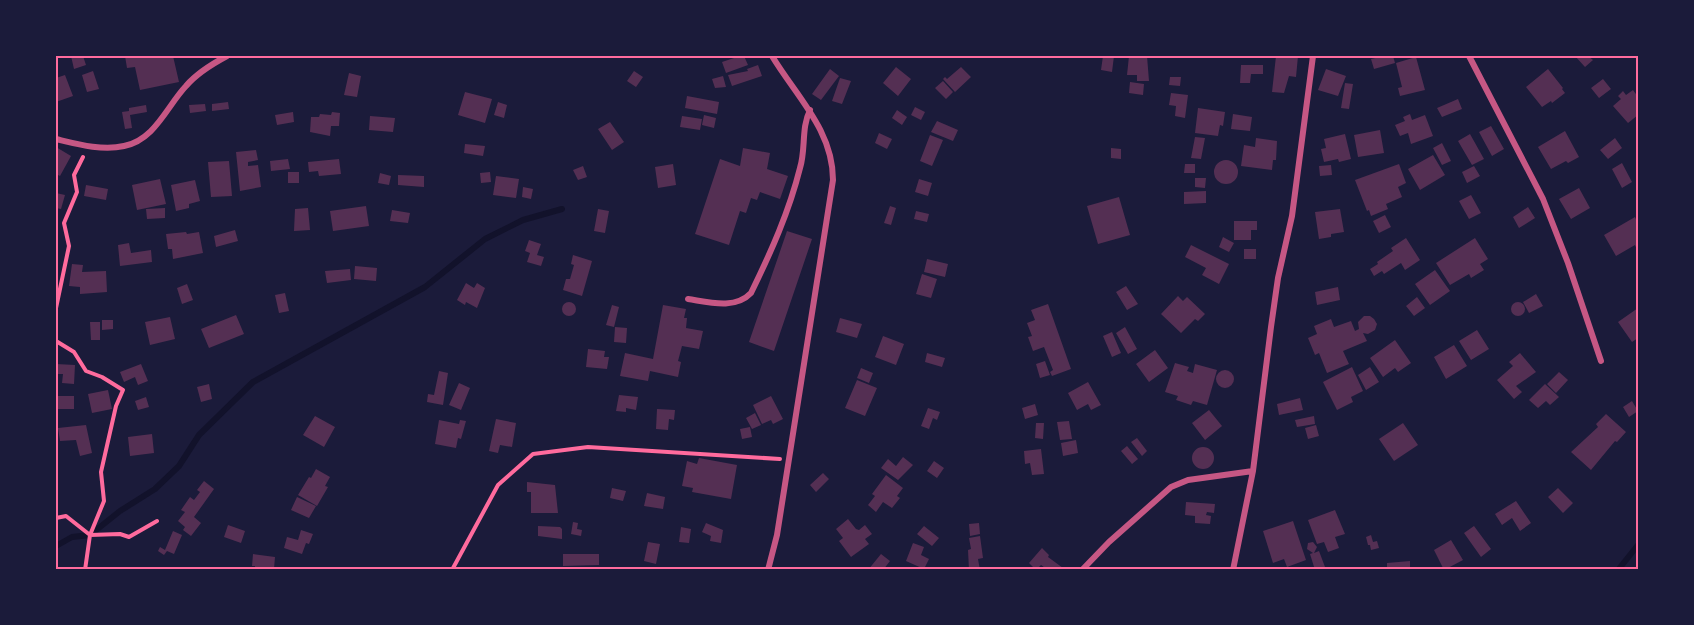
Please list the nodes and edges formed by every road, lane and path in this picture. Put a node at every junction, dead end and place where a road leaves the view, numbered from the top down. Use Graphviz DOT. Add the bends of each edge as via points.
graph roads {
  1 [pos="227,56"];
  2 [pos="772,56"];
  3 [pos="1313,56"];
  4 [pos="1470,56"];
  5 [pos="810,110"];
  6 [pos="56,139"];
  7 [pos="88,147"];
  8 [pos="688,299"];
  9 [pos="56,308"];
  10 [pos="56,341"];
  11 [pos="1602,361"];
  12 [pos="789,459"];
  13 [pos="1253,471"];
  14 [pos="56,518"];
  15 [pos="157,521"];
  16 [pos="90,535"];
  17 [pos="85,570"];
  18 [pos="452,570"];
  19 [pos="768,570"];
  20 [pos="1082,570"];
  21 [pos="1233,570"];
  1 -- 7 [label="street" via="186,85 164,117 137,141 122,147"];
  2 -- 5 [label="street"];
  3 -- 13 [label="street"];
  4 -- 11 [label="street" via="1543,199"];
  5 -- 8 [label="street" via="804,122 803,160 791,203 751,293 730,303"];
  5 -- 12 [label="street" via="829,148 833,180"];
  6 -- 7 [label="street"];
  7 -- 9 [label="path" via="74,175 77,192 64,223 69,246"];
  10 -- 16 [label="path" via="74,352 86,371 123,390 101,471 104,501"];
  12 -- 18 [label="path" via="588,447 533,454 498,485"];
  12 -- 19 [label="street"];
  13 -- 20 [label="street" via="1188,480 1171,487"];
  13 -- 21 [label="street"];
  14 -- 16 [label="path" via="66,516"];
  15 -- 16 [label="path" via="129,537"];
  16 -- 17 [label="path"];
}
